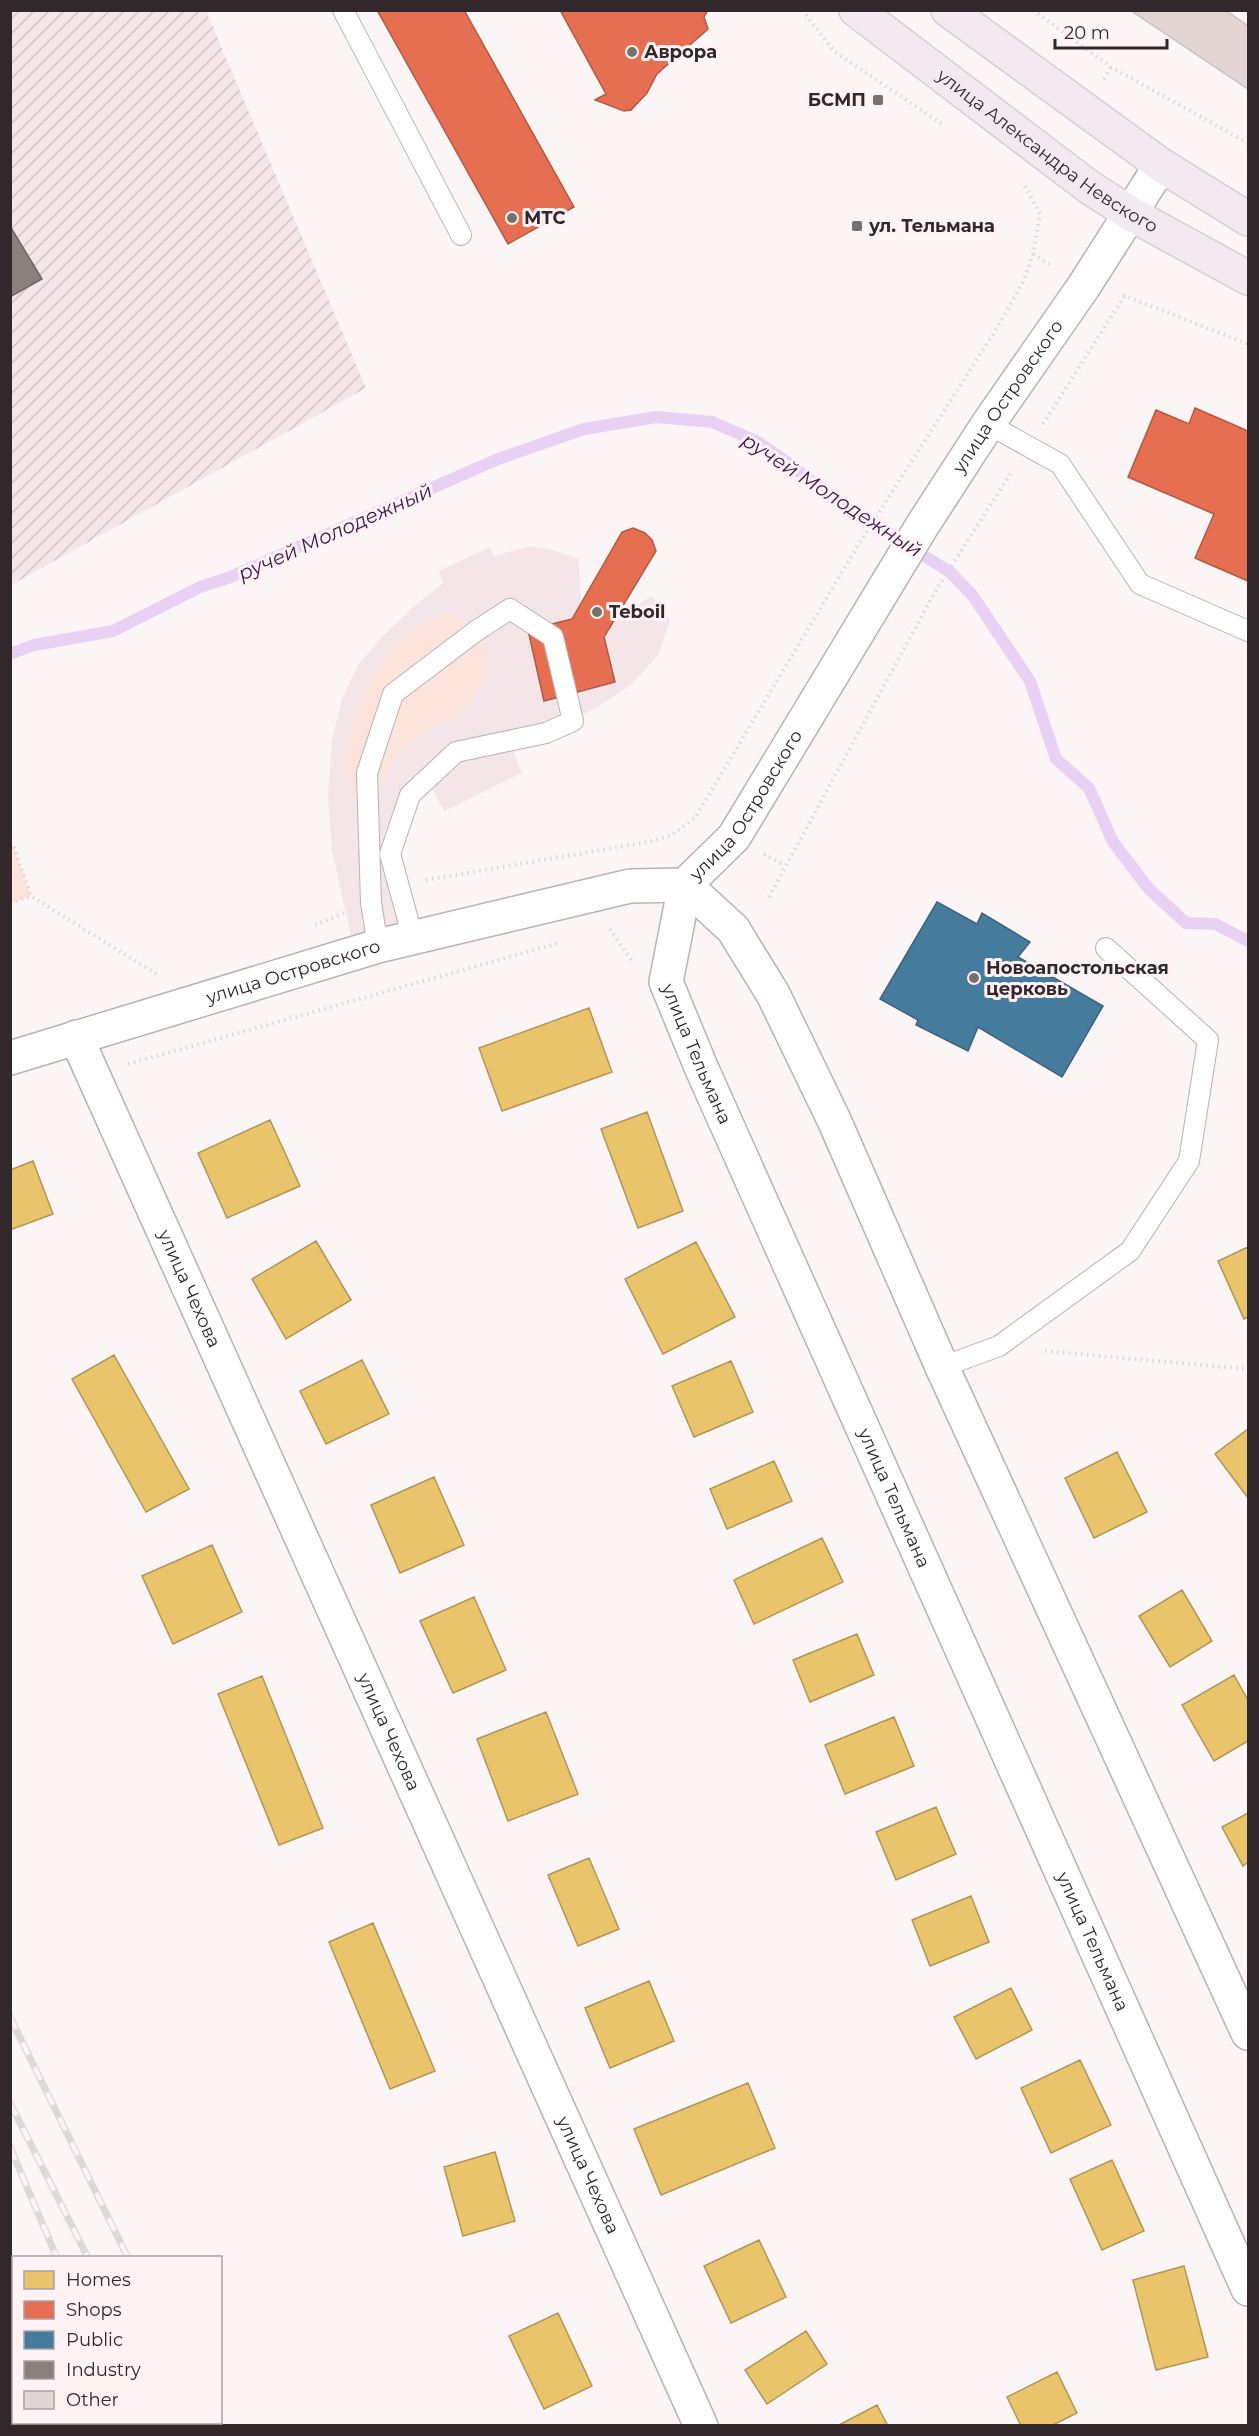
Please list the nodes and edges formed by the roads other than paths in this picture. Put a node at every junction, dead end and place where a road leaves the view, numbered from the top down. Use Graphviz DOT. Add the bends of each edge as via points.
graph roads {
  1 [pos="343,10"];
  2 [pos="856,10"];
  3 [pos="948,10"];
  4 [pos="1161,165"];
  5 [pos="1131,214"];
  6 [pos="1248,219"];
  7 [pos="461,235"];
  8 [pos="1248,278"];
  9 [pos="988,424"];
  10 [pos="1248,631"];
  11 [pos="685,885"];
  12 [pos="412,938"];
  13 [pos="378,946"];
  14 [pos="1106,948"];
  15 [pos="76,1037"];
  16 [pos="10,1058"];
  17 [pos="942,1367"];
  18 [pos="1248,2033"];
  19 [pos="1248,2289"];
  20 [pos="701,2426"];
  1 -- 7 [label="lane"];
  2 -- 5 [label="main road, улица Александра Невского" via="1048,157"];
  3 -- 4 [label="main road"];
  4 -- 5 [label="main road, улица Островского"];
  4 -- 6 [label="main road"];
  5 -- 8 [label="main road, улица Александра Невского"];
  5 -- 9 [label="main road, улица Островского"];
  9 -- 10 [label="lane" via="1060,464 1140,584"];
  9 -- 11 [label="main road, улица Островского" via="897,565 734,837"];
  11 -- 12 [label="main road, улица Островского" via="630,886"];
  11 -- 17 [label="main road" via="733,929 773,994 834,1120"];
  11 -- 19 [label="main road, улица Тельмана" via="666,982"];
  12 -- 13 [label="main road, улица Островского"];
  12 -- 13 [label="lane" via="390,855 410,795 456,752 546,733 573,721 553,637 510,609 393,694 367,773 371,903"];
  13 -- 15 [label="main road, улица Островского"];
  14 -- 17 [label="lane" via="1208,1040 1189,1161 1130,1251 999,1346"];
  15 -- 16 [label="main road, улица Островского"];
  15 -- 20 [label="main road, улица Чехова"];
  17 -- 18 [label="main road"];
}
